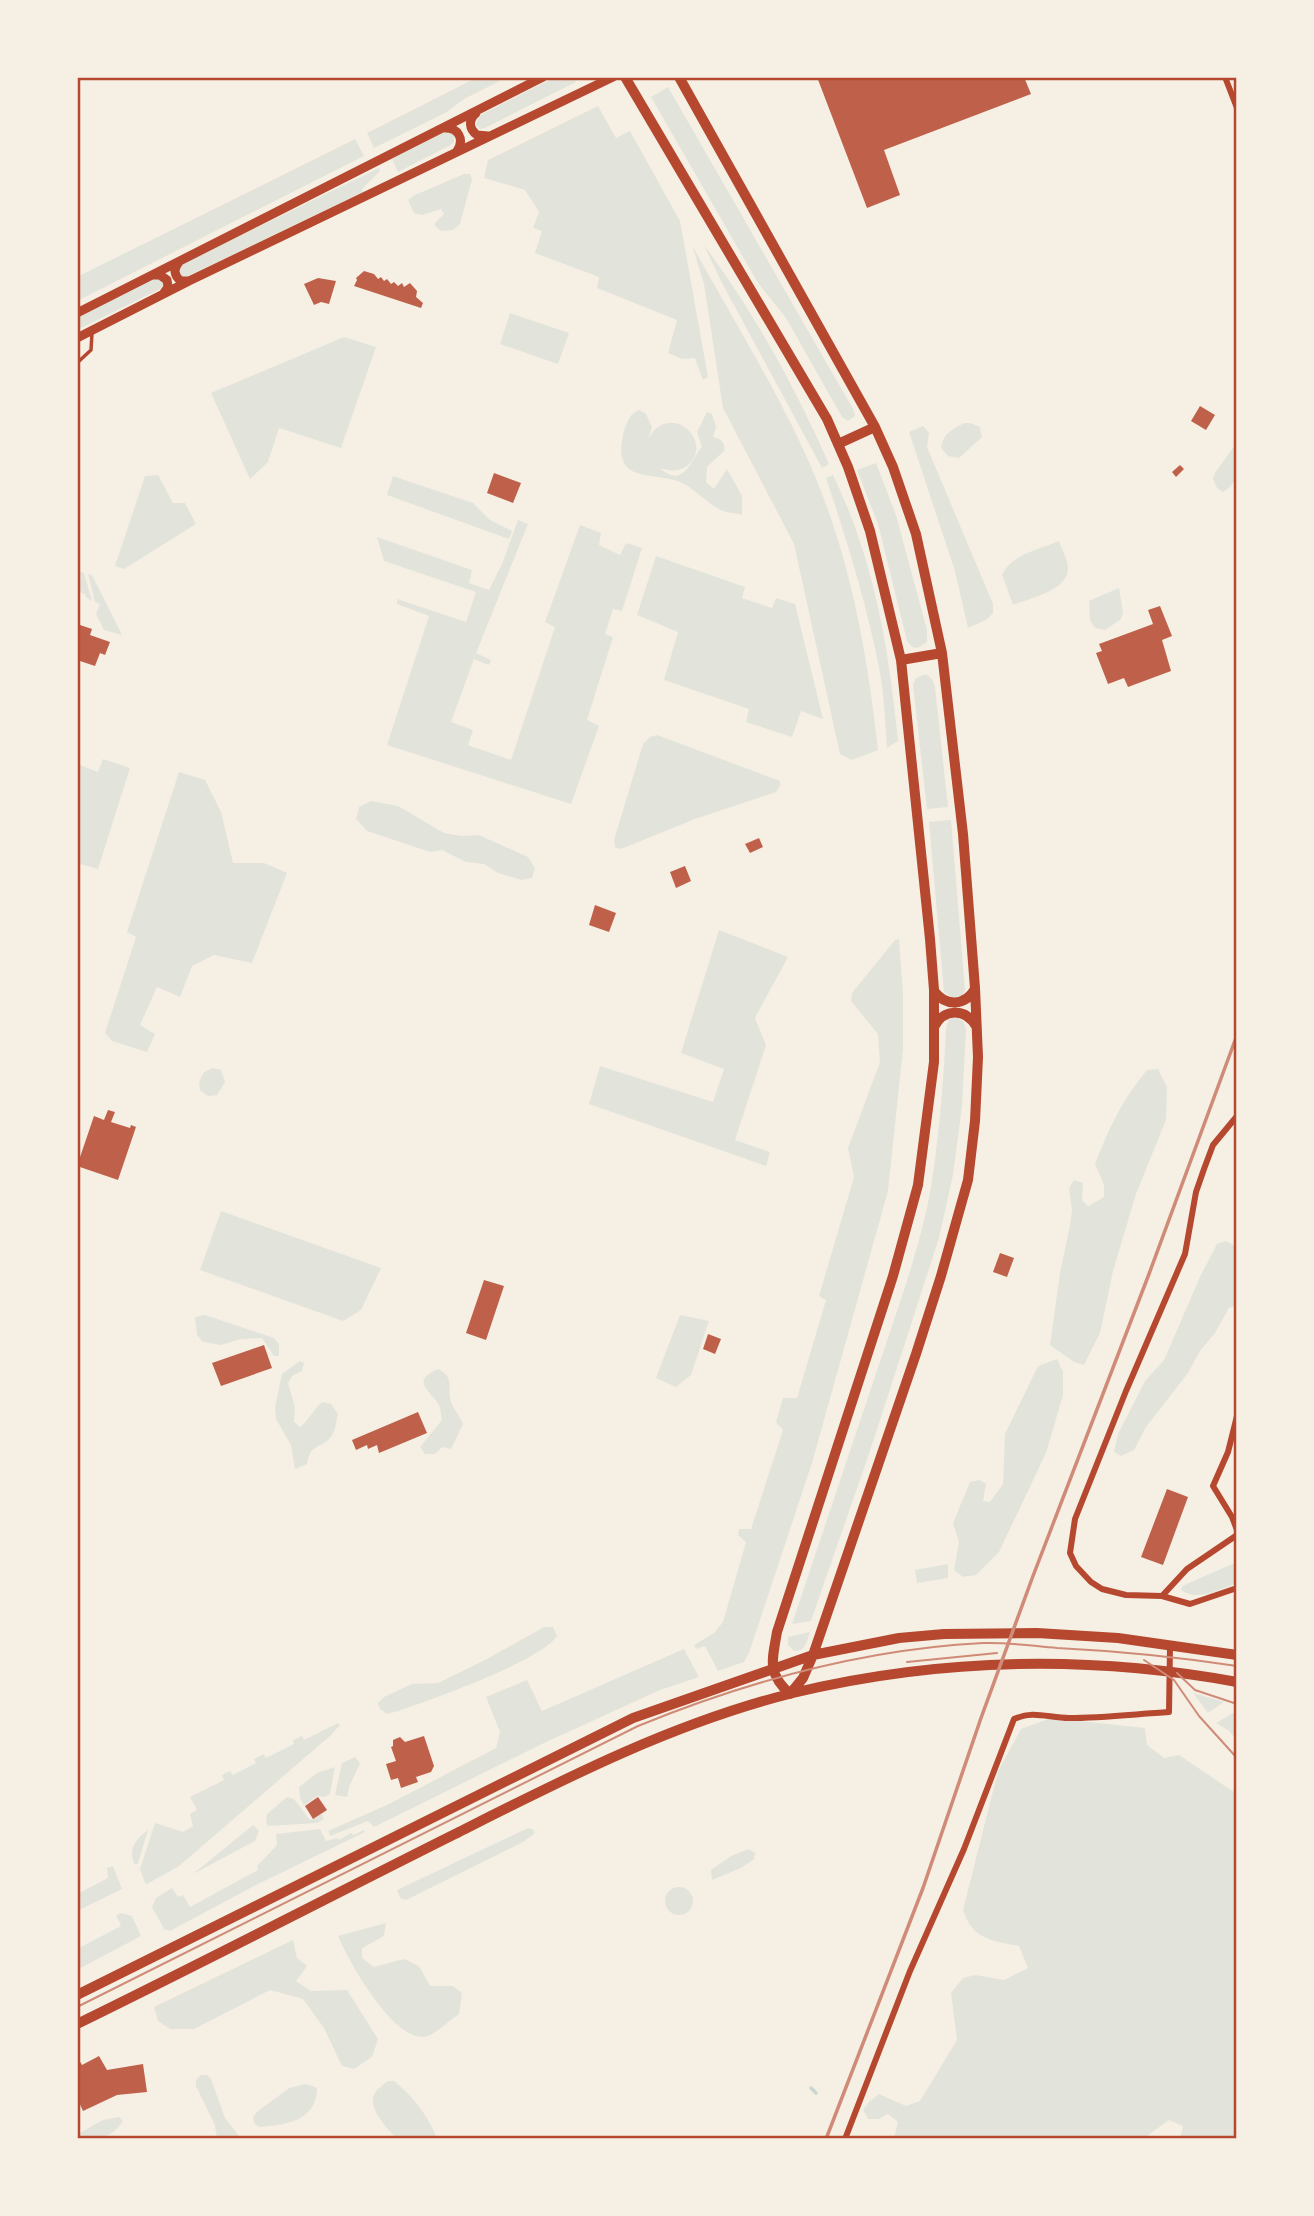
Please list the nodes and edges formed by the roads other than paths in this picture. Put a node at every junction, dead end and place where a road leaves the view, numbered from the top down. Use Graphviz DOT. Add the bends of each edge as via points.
graph roads {
  1 [pos="544,77"];
  2 [pos="612,77"];
  3 [pos="625,77"];
  4 [pos="679,77"];
  5 [pos="1225,77"];
  6 [pos="1237,108"];
  7 [pos="477,112"];
  8 [pos="440,130"];
  9 [pos="489,136"];
  10 [pos="452,153"];
  11 [pos="179,262"];
  12 [pos="152,276"];
  13 [pos="189,281"];
  14 [pos="162,295"];
  15 [pos="77,313"];
  16 [pos="92,330"];
  17 [pos="77,338"];
  18 [pos="77,363"];
  19 [pos="875,426"];
  20 [pos="838,444"];
  21 [pos="942,653"];
  22 [pos="901,660"];
  23 [pos="975,988"];
  24 [pos="934,990"];
  25 [pos="977,1026"];
  26 [pos="934,1027"];
  27 [pos="1237,1116"];
  28 [pos="1237,1416"];
  29 [pos="1237,1530"];
  30 [pos="1237,1535"];
  31 [pos="1237,1588"];
  32 [pos="1162,1596"];
  33 [pos="1170,1647"];
  34 [pos="813,1655"];
  35 [pos="1237,1655"];
  36 [pos="772,1669"];
  37 [pos="1169,1671"];
  38 [pos="1237,1682"];
  39 [pos="790,1694"];
  40 [pos="77,1995"];
  41 [pos="77,2024"];
  42 [pos="845,2139"];
  1 -- 7 [label="main road"];
  2 -- 9 [label="main road"];
  3 -- 20 [label="main road" via="774,326"];
  4 -- 19 [label="main road"];
  5 -- 6 [label="street"];
  7 -- 8 [label="main road"];
  7 -- 9 [label="main road" via="471,128 477,135"];
  8 -- 10 [label="main road" via="453,129 459,135 460,146"];
  8 -- 11 [label="main road"];
  9 -- 10 [label="main road"];
  10 -- 13 [label="main road"];
  11 -- 12 [label="main road"];
  11 -- 13 [label="main road" via="176,275"];
  12 -- 14 [label="main road" via="167,280"];
  12 -- 15 [label="main road"];
  13 -- 14 [label="main road"];
  14 -- 16 [label="main road"];
  16 -- 17 [label="main road"];
  16 -- 18 [label="lane" via="91,350"];
  19 -- 20 [label="main road"];
  19 -- 21 [label="main road" via="916,534"];
  20 -- 22 [label="main road" via="870,531"];
  21 -- 22 [label="main road"];
  21 -- 23 [label="main road"];
  22 -- 24 [label="main road"];
  23 -- 24 [label="main road" via="965,1001 954,1003 944,1001"];
  23 -- 25 [label="main road"];
  24 -- 26 [label="main road"];
  25 -- 26 [label="main road" via="957,1012 941,1017"];
  25 -- 34 [label="main road" via="975,1121 968,1180 916,1354"];
  26 -- 36 [label="main road" via="934,1062 918,1185 783,1612"];
  27 -- 32 [label="street" via="1213,1146 1203,1169 1185,1254 1121,1402 1070,1539 1076,1566 1102,1589"];
  28 -- 29 [label="street" via="1213,1486"];
  30 -- 32 [label="street" via="1187,1569"];
  31 -- 32 [label="street" via="1190,1604"];
  33 -- 34 [label="main road" via="1069,1635 944,1634"];
  33 -- 35 [label="main road"];
  33 -- 37 [label="street"];
  34 -- 36 [label="main road"];
  34 -- 39 [label="main road"];
  36 -- 39 [label="main road"];
  36 -- 40 [label="main road" via="633,1718"];
  37 -- 38 [label="main road"];
  37 -- 39 [label="main road" via="1094,1664 990,1665 860,1679"];
  37 -- 42 [label="street" via="1169,1712 1067,1718 1043,1714 1014,1719"];
  39 -- 41 [label="main road" via="663,1734 576,1773"];
}
